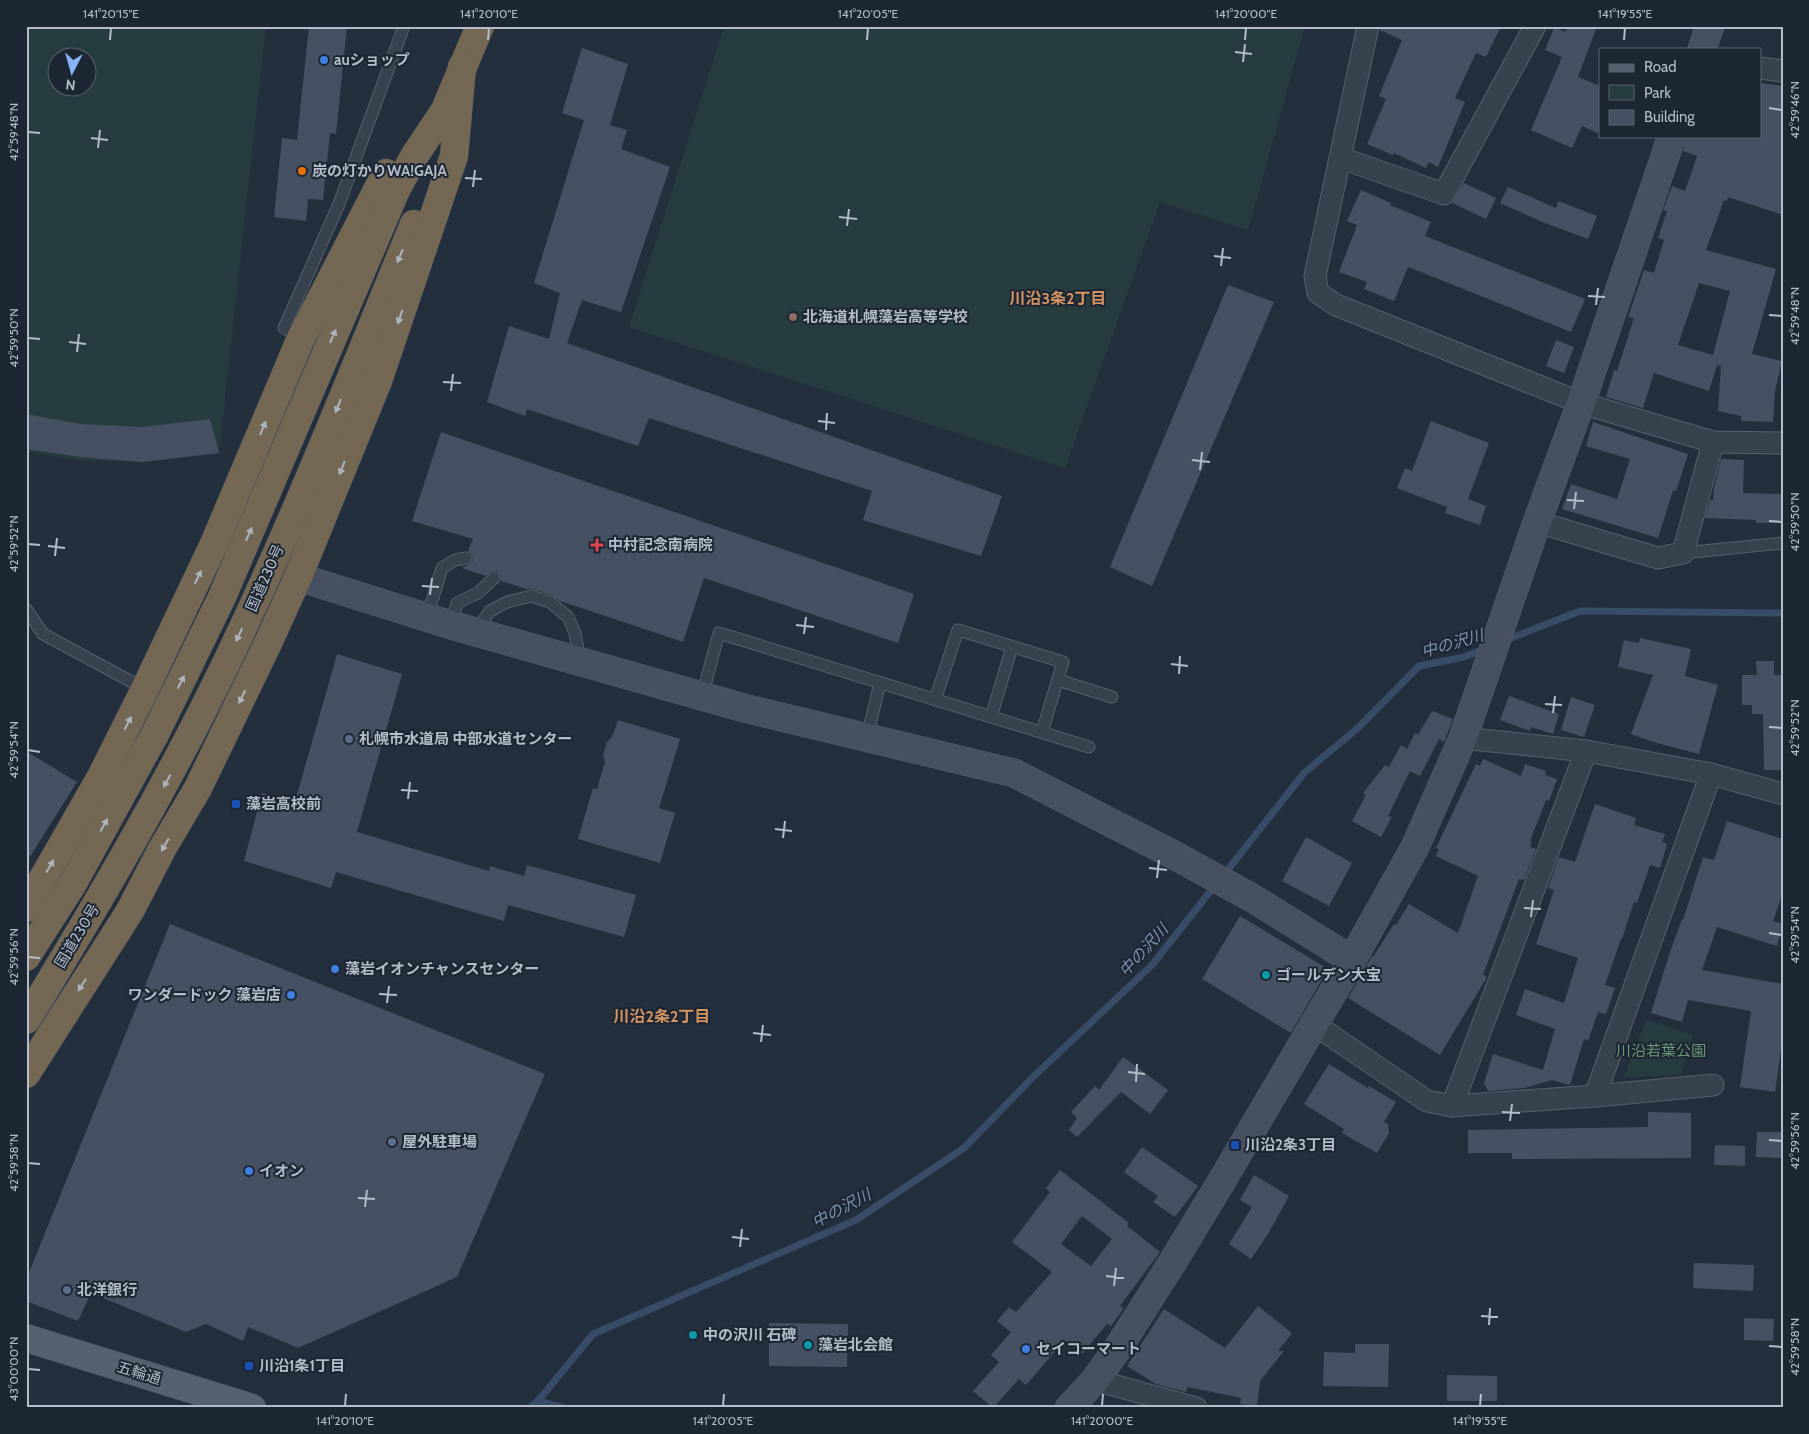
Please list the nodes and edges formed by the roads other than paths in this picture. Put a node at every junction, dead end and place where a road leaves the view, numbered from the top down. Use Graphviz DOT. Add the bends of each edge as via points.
graph roads {
  1 [pos="404,26"];
  2 [pos="480,26"];
  3 [pos="1368,26"];
  4 [pos="1535,26"];
  5 [pos="462,67"];
  6 [pos="1762,68"];
  7 [pos="1783,71"];
  8 [pos="444,110"];
  9 [pos="1671,138"];
  10 [pos="1341,158"];
  11 [pos="301,338"];
  12 [pos="1581,403"];
  13 [pos="1713,442"];
  14 [pos="1783,443"];
  15 [pos="1537,522"];
  16 [pos="1783,543"];
  17 [pos="1683,552"];
  18 [pos="466,558"];
  19 [pos="298,577"];
  20 [pos="494,578"];
  21 [pos="26,609"];
  22 [pos="451,625"];
  23 [pos="1012,647"];
  24 [pos="581,662"];
  25 [pos="1058,680"];
  26 [pos="880,684"];
  27 [pos="145,689"];
  28 [pos="702,696"];
  29 [pos="1112,697"];
  30 [pos="936,700"];
  31 [pos="991,717"];
  32 [pos="1042,732"];
  33 [pos="867,738"];
  34 [pos="1464,738"];
  35 [pos="1089,747"];
  36 [pos="1586,751"];
  37 [pos="1711,774"];
  38 [pos="1783,794"];
  39 [pos="26,908"];
  40 [pos="26,957"];
  41 [pos="1352,960"];
  42 [pos="26,1020"];
  43 [pos="1314,1024"];
  44 [pos="26,1074"];
  45 [pos="1713,1085"];
  46 [pos="1595,1096"];
  47 [pos="1452,1106"];
  48 [pos="26,1338"];
  49 [pos="1094,1380"];
  50 [pos="252,1408"];
  51 [pos="1068,1408"];
  52 [pos="1196,1408"];
  1 -- 11 [label="lane" via="339,204 284,328"];
  2 -- 5 [label="highway, 国道230号"];
  3 -- 10 [label="street"];
  4 -- 10 [label="street" via="1444,194"];
  5 -- 8 [label="highway, 国道230号"];
  5 -- 11 [label="highway" via="405,136"];
  5 -- 19 [label="highway, one-way" via="454,156 378,381"];
  6 -- 7 [label="street"];
  40 -- 8 [label="highway, 国道230号, one-way" via="72,885 154,736 233,572 396,190"];
  8 -- 42 [label="highway, 国道230号, one-way" via="444,144 426,194 259,593 173,770"];
  9 -- 12 [label="street"];
  10 -- 12 [label="street" via="1315,276 1318,293 1336,305"];
  27 -- 11 [label="highway, one-way" via="214,544"];
  12 -- 13 [label="street"];
  12 -- 15 [label="street"];
  13 -- 14 [label="street"];
  13 -- 17 [label="street"];
  15 -- 17 [label="street" via="1658,558"];
  15 -- 34 [label="street"];
  16 -- 17 [label="lane"];
  18 -- 22 [label="lane" via="442,568 436,585"];
  19 -- 22 [label="street"];
  19 -- 44 [label="highway, one-way" via="198,788 130,911"];
  20 -- 22 [label="lane" via="478,593 457,603"];
  21 -- 27 [label="lane" via="43,634"];
  22 -- 24 [label="street"];
  22 -- 24 [label="lane" via="507,602 531,596 550,602 568,616"];
  23 -- 25 [label="lane" via="1063,662"];
  23 -- 30 [label="lane" via="958,630"];
  23 -- 31 [label="lane"];
  24 -- 28 [label="street"];
  25 -- 29 [label="lane"];
  25 -- 32 [label="lane"];
  26 -- 28 [label="lane" via="719,633"];
  26 -- 30 [label="lane"];
  26 -- 33 [label="lane"];
  39 -- 27 [label="highway, one-way" via="101,777"];
  28 -- 33 [label="street"];
  30 -- 31 [label="lane"];
  31 -- 32 [label="lane"];
  32 -- 35 [label="lane"];
  33 -- 41 [label="street" via="1014,773 1254,899"];
  34 -- 36 [label="street"];
  34 -- 41 [label="street" via="1415,847"];
  36 -- 37 [label="street"];
  36 -- 47 [label="street"];
  37 -- 38 [label="street"];
  37 -- 46 [label="street"];
  41 -- 43 [label="street"];
  43 -- 47 [label="street" via="1428,1101"];
  43 -- 49 [label="street" via="1177,1255"];
  45 -- 46 [label="street"];
  46 -- 47 [label="street"];
  48 -- 50 [label="main road, 五輪通"];
  49 -- 51 [label="street"];
  49 -- 52 [label="street"];
}
